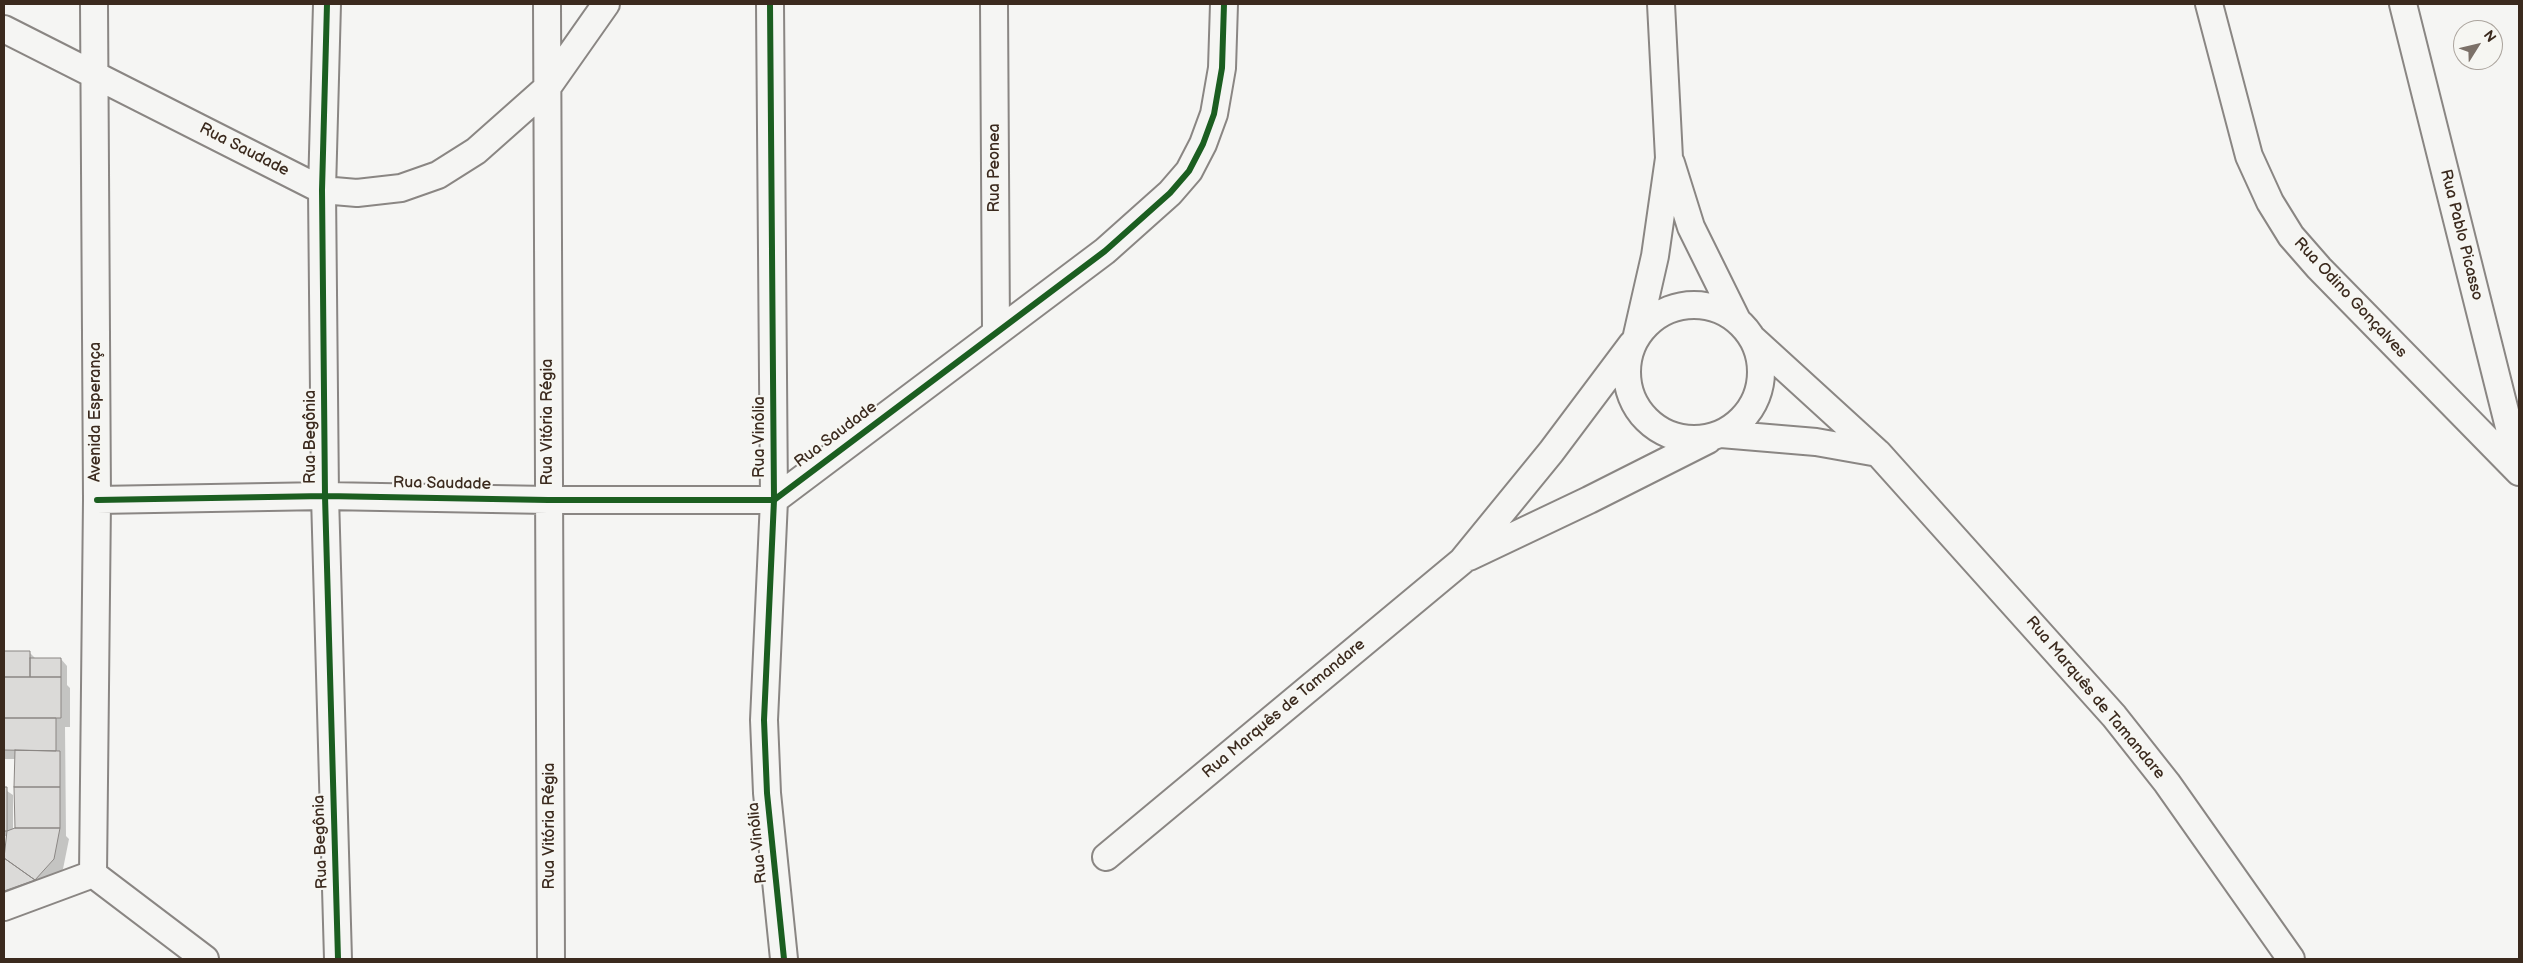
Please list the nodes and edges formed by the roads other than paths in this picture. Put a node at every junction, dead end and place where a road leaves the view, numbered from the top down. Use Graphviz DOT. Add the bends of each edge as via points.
graph roads {
  1 [pos="94,4"];
  2 [pos="326,4"];
  3 [pos="547,4"];
  4 [pos="606,4"];
  5 [pos="770,4"];
  6 [pos="994,4"];
  7 [pos="1224,4"];
  8 [pos="1661,4"];
  9 [pos="2209,4"];
  10 [pos="2403,4"];
  11 [pos="4,29"];
  12 [pos="93,74"];
  13 [pos="547,88"];
  14 [pos="1669,158"];
  15 [pos="322,190"];
  16 [pos="1745,329"];
  17 [pos="996,331"];
  18 [pos="1635,339"];
  19 [pos="1717,436"];
  20 [pos="1878,454"];
  21 [pos="2519,467"];
  22 [pos="2519,472"];
  23 [pos="325,496"];
  24 [pos="97,500"];
  25 [pos="548,500"];
  26 [pos="774,500"];
  27 [pos="1462,561"];
  28 [pos="1106,857"];
  29 [pos="93,874"];
  30 [pos="4,907"];
  31 [pos="206,959"];
  32 [pos="338,959"];
  33 [pos="551,959"];
  34 [pos="784,959"];
  35 [pos="2291,959"];
  1 -- 12 [label="street, Avenida Esperança"];
  2 -- 15 [label="street, Rua Begônia"];
  3 -- 13 [label="street, Rua Vitória Régia"];
  4 -- 13 [label="street, Rua Saudade"];
  5 -- 26 [label="street, Rua Vinólia"];
  6 -- 17 [label="street, Rua Peonea"];
  7 -- 17 [label="street, Rua Saudade" via="1219,91 1203,144 1189,171 1147,215 1105,251"];
  8 -- 14 [label="street, Rua Marquês de Tamandare"];
  9 -- 22 [label="street, Rua Odino Gonçalves" via="2249,156 2270,202 2291,236"];
  10 -- 21 [label="street, Rua Pablo Picasso"];
  11 -- 12 [label="street, Rua Saudade"];
  12 -- 15 [label="street, Rua Saudade"];
  12 -- 24 [label="street, Avenida Esperança"];
  13 -- 15 [label="street, Rua Saudade" via="476,150 438,175 401,188 357,193"];
  13 -- 25 [label="street, Rua Vitória Régia"];
  14 -- 16 [label="street, Rua Marquês de Tamandare" via="1691,227"];
  14 -- 18 [label="street, Rua Marquês de Tamandare" via="1655,256"];
  15 -- 23 [label="street, Rua Begônia"];
  16 -- 18 [label="street" via="1720,310 1702,304 1684,305 1665,310 1649,320"];
  16 -- 19 [label="street" via="1759,353 1760,386 1747,415"];
  16 -- 20 [label="street, Rua Marquês de Tamandare"];
  17 -- 26 [label="street, Rua Saudade"];
  18 -- 19 [label="street" via="1627,365 1628,387 1636,407 1651,424 1670,435 1691,440"];
  18 -- 27 [label="street, Rua Marquês de Tamandare"];
  19 -- 20 [label="street" via="1816,442"];
  19 -- 27 [label="street, Rua Marquês de Tamandare"];
  20 -- 35 [label="street, Rua Marquês de Tamandare" via="2114,716 2168,783"];
  23 -- 24 [label="street, Rua Saudade"];
  23 -- 25 [label="street, Rua Saudade"];
  23 -- 32 [label="street, Rua Begônia"];
  24 -- 29 [label="street, Avenida Esperança"];
  25 -- 26 [label="street, Rua Saudade"];
  25 -- 33 [label="street, Rua Vitória Régia"];
  26 -- 34 [label="street, Rua Vinólia" via="764,720 767,792"];
  27 -- 28 [label="street, Rua Marquês de Tamandare"];
  29 -- 30 [label="street"];
  29 -- 31 [label="street"];
}
